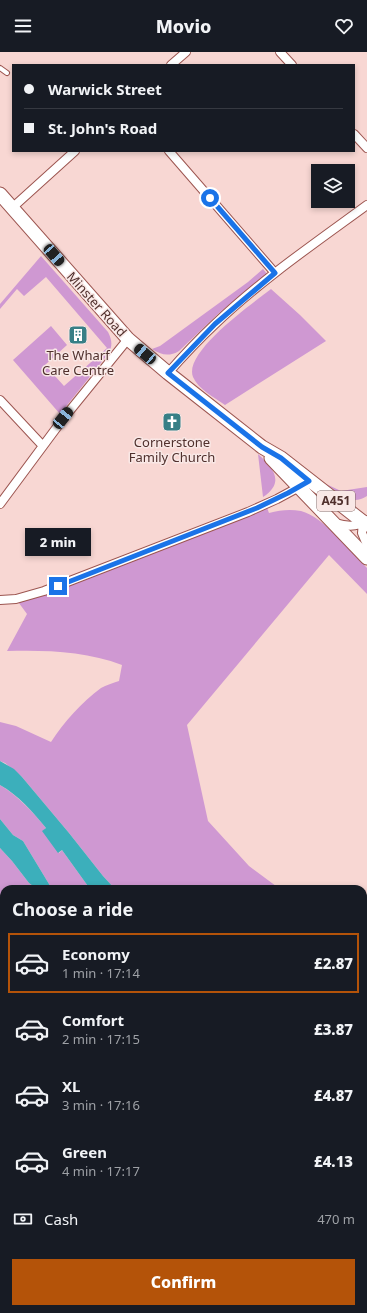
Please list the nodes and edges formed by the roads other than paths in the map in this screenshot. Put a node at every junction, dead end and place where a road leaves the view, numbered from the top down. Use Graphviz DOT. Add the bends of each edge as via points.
graph roads {
  1 [pos="186,52"];
  2 [pos="280,52"];
  3 [pos="172,64"];
  4 [pos="291,64"];
  5 [pos="0,68"];
  6 [pos="7,73"];
  7 [pos="355,135"];
  8 [pos="367,148"];
  9 [pos="75,152"];
  10 [pos="170,152"];
  11 [pos="0,194"];
  12 [pos="367,205"];
  13 [pos="12,208"];
  14 [pos="275,273"];
  15 [pos="128,339"];
  16 [pos="168,373"];
  17 [pos="0,400"];
  18 [pos="42,446"];
  19 [pos="304,484"];
  20 [pos="0,504"];
  21 [pos="334,522"];
  22 [pos="366,522"];
  23 [pos="367,545"];
  24 [pos="367,558"];
  25 [pos="0,600"];
  1 -- 3 [label="street"];
  2 -- 4 [label="street"];
  5 -- 6 [label="lane"];
  7 -- 8 [label="street"];
  9 -- 13 [label="street"];
  10 -- 14 [label="street"];
  11 -- 13 [label="main road, Minster Road / A451"];
  12 -- 14 [label="street"];
  13 -- 15 [label="main road, Minster Road / A451"];
  14 -- 16 [label="street" via="215,324"];
  15 -- 16 [label="main road, Minster Road / A451"];
  15 -- 18 [label="street"];
  16 -- 19 [label="main road, Minster Road / A451" via="262,447 281,458"];
  17 -- 18 [label="street"];
  18 -- 20 [label="street"];
  19 -- 21 [label="main road, Minster Road / A451"];
  19 -- 22 [label="main road, Minster Road / A451"];
  19 -- 25 [label="street" via="254,510 44,590 16,599"];
  21 -- 22 [label="street" via="349,526"];
  21 -- 24 [label="main road, Minster Road / A451"];
  22 -- 23 [label="street" via="362,532"];
}
